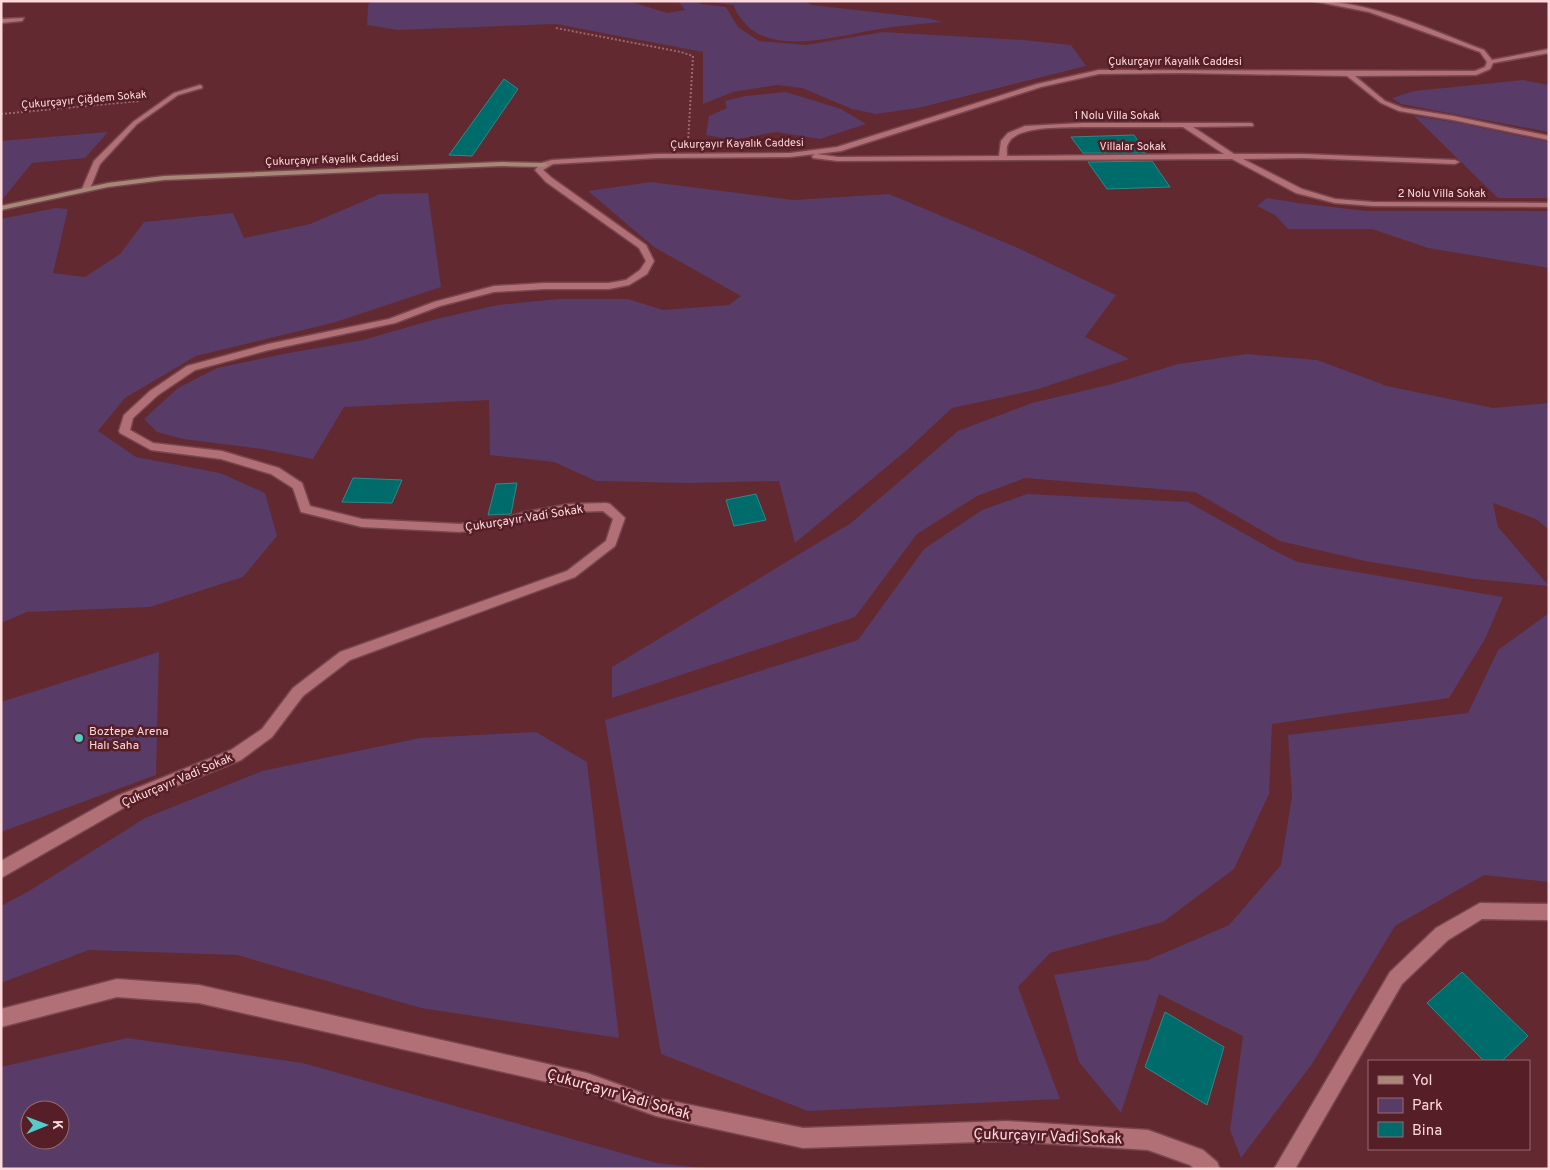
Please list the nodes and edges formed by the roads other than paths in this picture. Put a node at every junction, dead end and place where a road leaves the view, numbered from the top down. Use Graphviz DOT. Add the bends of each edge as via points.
graph roads {
  1 [pos="1316,1"];
  2 [pos="22,19"];
  3 [pos="1,21"];
  4 [pos="1549,51"];
  5 [pos="1490,62"];
  6 [pos="1349,74"];
  7 [pos="200,87"];
  8 [pos="1186,125"];
  9 [pos="1251,125"];
  10 [pos="1549,138"];
  11 [pos="814,152"];
  12 [pos="1232,156"];
  13 [pos="1003,158"];
  14 [pos="1455,162"];
  15 [pos="544,164"];
  16 [pos="86,189"];
  17 [pos="1549,205"];
  18 [pos="1,208"];
  19 [pos="1,870"];
  20 [pos="1549,912"];
  21 [pos="1,1018"];
  22 [pos="1210,1169"];
  23 [pos="1284,1169"];
  1 -- 5 [label="street" via="1371,11 1482,51"];
  2 -- 3 [label="street"];
  4 -- 5 [label="street, Çukurçayır Kayalık Caddesi"];
  5 -- 6 [label="street, Çukurçayır Kayalık Caddesi" via="1488,68 1476,73"];
  6 -- 10 [label="street" via="1383,102 1401,110"];
  6 -- 11 [label="street, Çukurçayır Kayalık Caddesi" via="1100,72 1039,85 838,148"];
  7 -- 16 [label="street" via="176,94 135,123 97,163"];
  8 -- 9 [label="street, 1 Nolu Villa Sokak"];
  8 -- 12 [label="street, 2 Nolu Villa Sokak"];
  8 -- 13 [label="street, 1 Nolu Villa Sokak" via="1025,128 1010,135 1004,143"];
  11 -- 13 [label="street, Villalar Sokak" via="815,156 838,159"];
  11 -- 15 [label="street, Çukurçayır Kayalık Caddesi"];
  12 -- 13 [label="street, Villalar Sokak"];
  12 -- 14 [label="street, Villalar Sokak"];
  12 -- 17 [label="street, 2 Nolu Villa Sokak" via="1299,191 1335,202"];
  15 -- 16 [label="street, Çukurçayır Kayalık Caddesi" via="174,177"];
  15 -- 19 [label="street, Çukurçayır Vadi Sokak" via="539,170 549,180 643,247 650,260 644,272 629,282 609,286 494,289 437,304 392,321 268,347 191,368 154,393 128,417 124,432 151,446 222,455 275,471 298,486 305,509 362,523 460,528 570,508 606,507 618,518 611,543 571,574 345,656 298,692 267,733 236,756 122,802"];
  16 -- 18 [label="street, Çukurçayır Kayalık Caddesi"];
  20 -- 23 [label="street" via="1480,911 1442,934 1396,978"];
  21 -- 22 [label="street, Çukurçayır Vadi Sokak" via="117,988 199,994 587,1082 656,1107 803,1138 1006,1131 1148,1140 1196,1157"];
}
